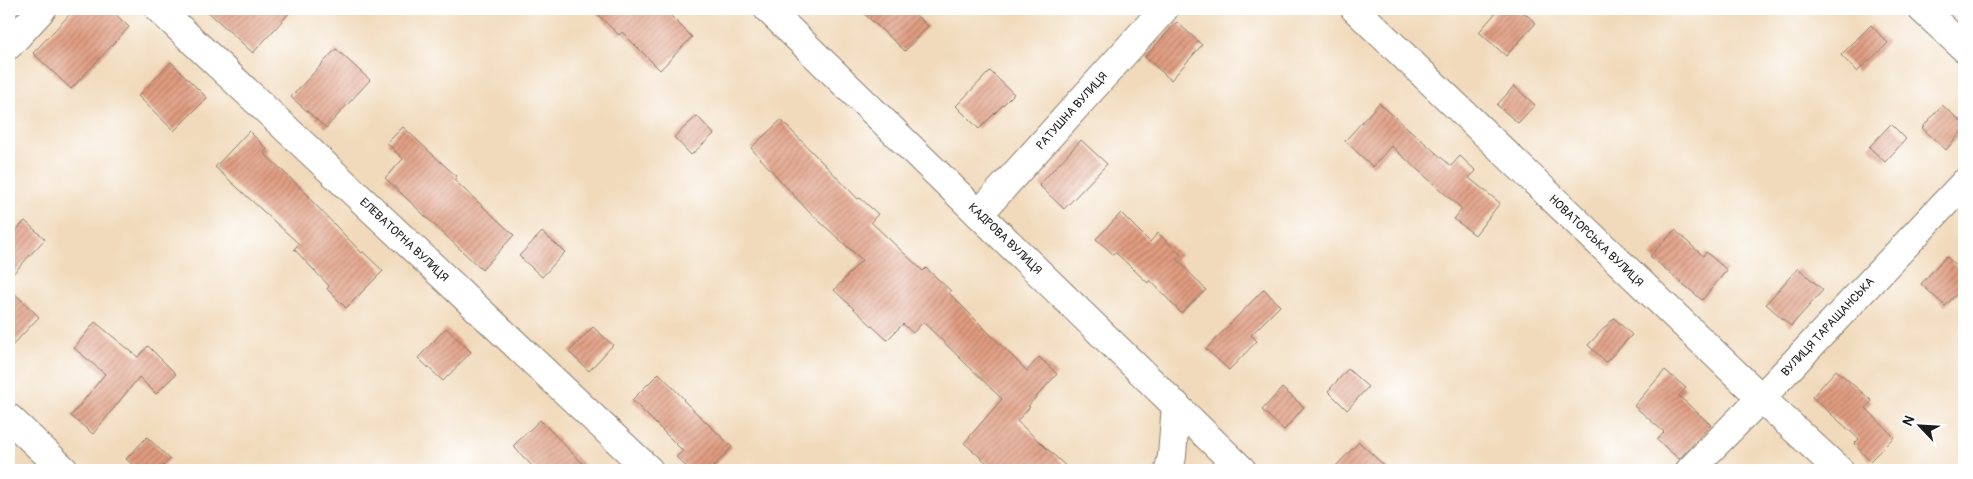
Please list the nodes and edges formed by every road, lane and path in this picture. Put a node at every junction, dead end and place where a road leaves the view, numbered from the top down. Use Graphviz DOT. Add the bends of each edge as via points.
graph roads {
  1 [pos="42,9"];
  2 [pos="158,9"];
  3 [pos="768,9"];
  4 [pos="1164,9"];
  5 [pos="1355,9"];
  6 [pos="1922,9"];
  7 [pos="9,45"];
  8 [pos="1964,48"];
  9 [pos="1964,183"];
  10 [pos="979,214"];
  11 [pos="1761,398"];
  12 [pos="1176,405"];
  13 [pos="9,418"];
  14 [pos="64,470"];
  15 [pos="649,470"];
  16 [pos="1168,470"];
  17 [pos="1242,470"];
  18 [pos="1690,470"];
  19 [pos="1839,470"];
  1 -- 7 [label="street"];
  2 -- 15 [label="street, ЕЛЕВАТОРНА ВУЛИЦЯ"];
  3 -- 10 [label="street, КАДРОВА ВУЛИЦЯ"];
  4 -- 10 [label="street, РАТУШНА ВУЛИЦЯ"];
  5 -- 11 [label="street, НОВАТОРСЬКА ВУЛИЦЯ"];
  6 -- 8 [label="street"];
  9 -- 11 [label="street, ВУЛИЦЯ ТАРАЩАНСЬКА"];
  10 -- 12 [label="street, КАДРОВА ВУЛИЦЯ"];
  11 -- 18 [label="street, ВУЛИЦЯ ТАРАЩАНСЬКА"];
  11 -- 19 [label="street, НОВАТОРСЬКА ВУЛИЦЯ"];
  12 -- 16 [label="street"];
  12 -- 17 [label="street, КАДРОВА ВУЛИЦЯ"];
  13 -- 14 [label="street"];
}
